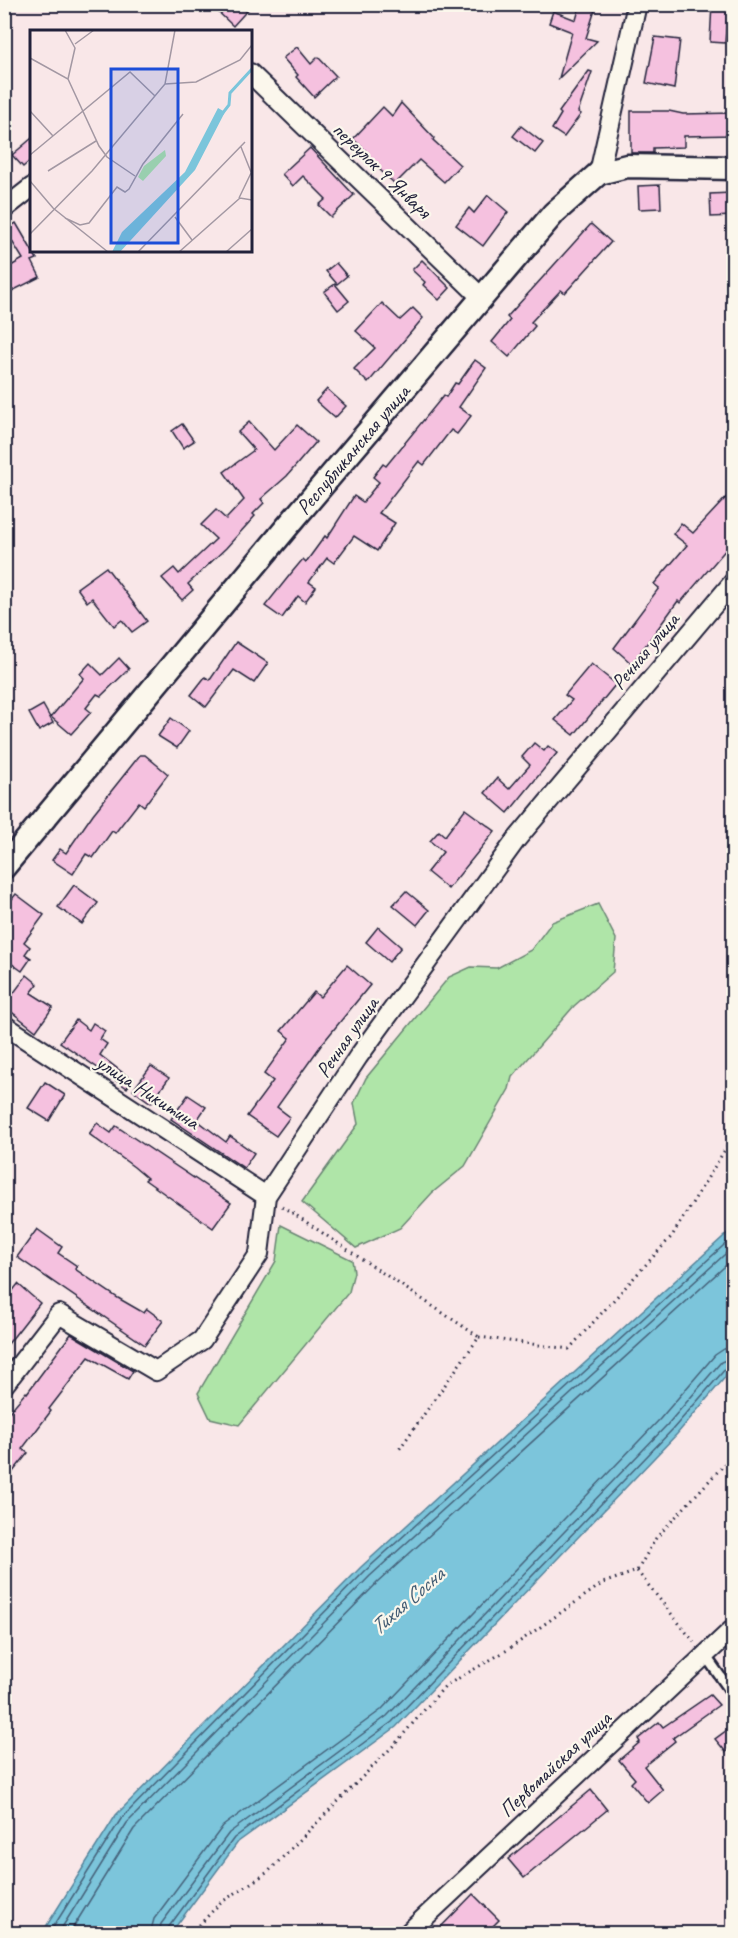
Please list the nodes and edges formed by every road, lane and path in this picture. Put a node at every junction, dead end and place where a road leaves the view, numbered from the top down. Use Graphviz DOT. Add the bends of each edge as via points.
graph roads {
  1 [pos="637,4"];
  2 [pos="252,75"];
  3 [pos="734,168"];
  4 [pos="600,173"];
  5 [pos="30,190"];
  6 [pos="4,209"];
  7 [pos="483,299"];
  8 [pos="734,580"];
  9 [pos="4,867"];
  10 [pos="4,1025"];
  11 [pos="734,1135"];
  12 [pos="266,1196"];
  13 [pos="479,1337"];
  14 [pos="4,1385"];
  15 [pos="398,1450"];
  16 [pos="734,1454"];
  17 [pos="637,1571"];
  18 [pos="734,1628"];
  19 [pos="705,1655"];
  20 [pos="734,1696"];
  21 [pos="191,1934"];
  22 [pos="406,1934"];
  1 -- 4 [label="street"];
  2 -- 7 [label="street, переулок 9 Января"];
  3 -- 4 [label="street" via="627,166"];
  4 -- 7 [label="street, Республиканская улица" via="554,213"];
  5 -- 6 [label="street"];
  7 -- 9 [label="street, Республиканская улица"];
  8 -- 12 [label="street, Речная улица" via="516,840 358,1057"];
  10 -- 12 [label="street, улица Никитина"];
  11 -- 13 [label="path" via="672,1236 569,1348"];
  12 -- 13 [label="path"];
  12 -- 14 [label="street, Речная улица" via="259,1254 202,1340 156,1371 59,1314"];
  13 -- 15 [label="path"];
  16 -- 17 [label="path" via="656,1538"];
  17 -- 19 [label="path"];
  17 -- 21 [label="path" via="603,1583 509,1649 445,1686 395,1744 268,1872 220,1904"];
  18 -- 19 [label="street, Первомайская улица"];
  19 -- 20 [label="lane"];
  19 -- 22 [label="street, Первомайская улица"];
}
